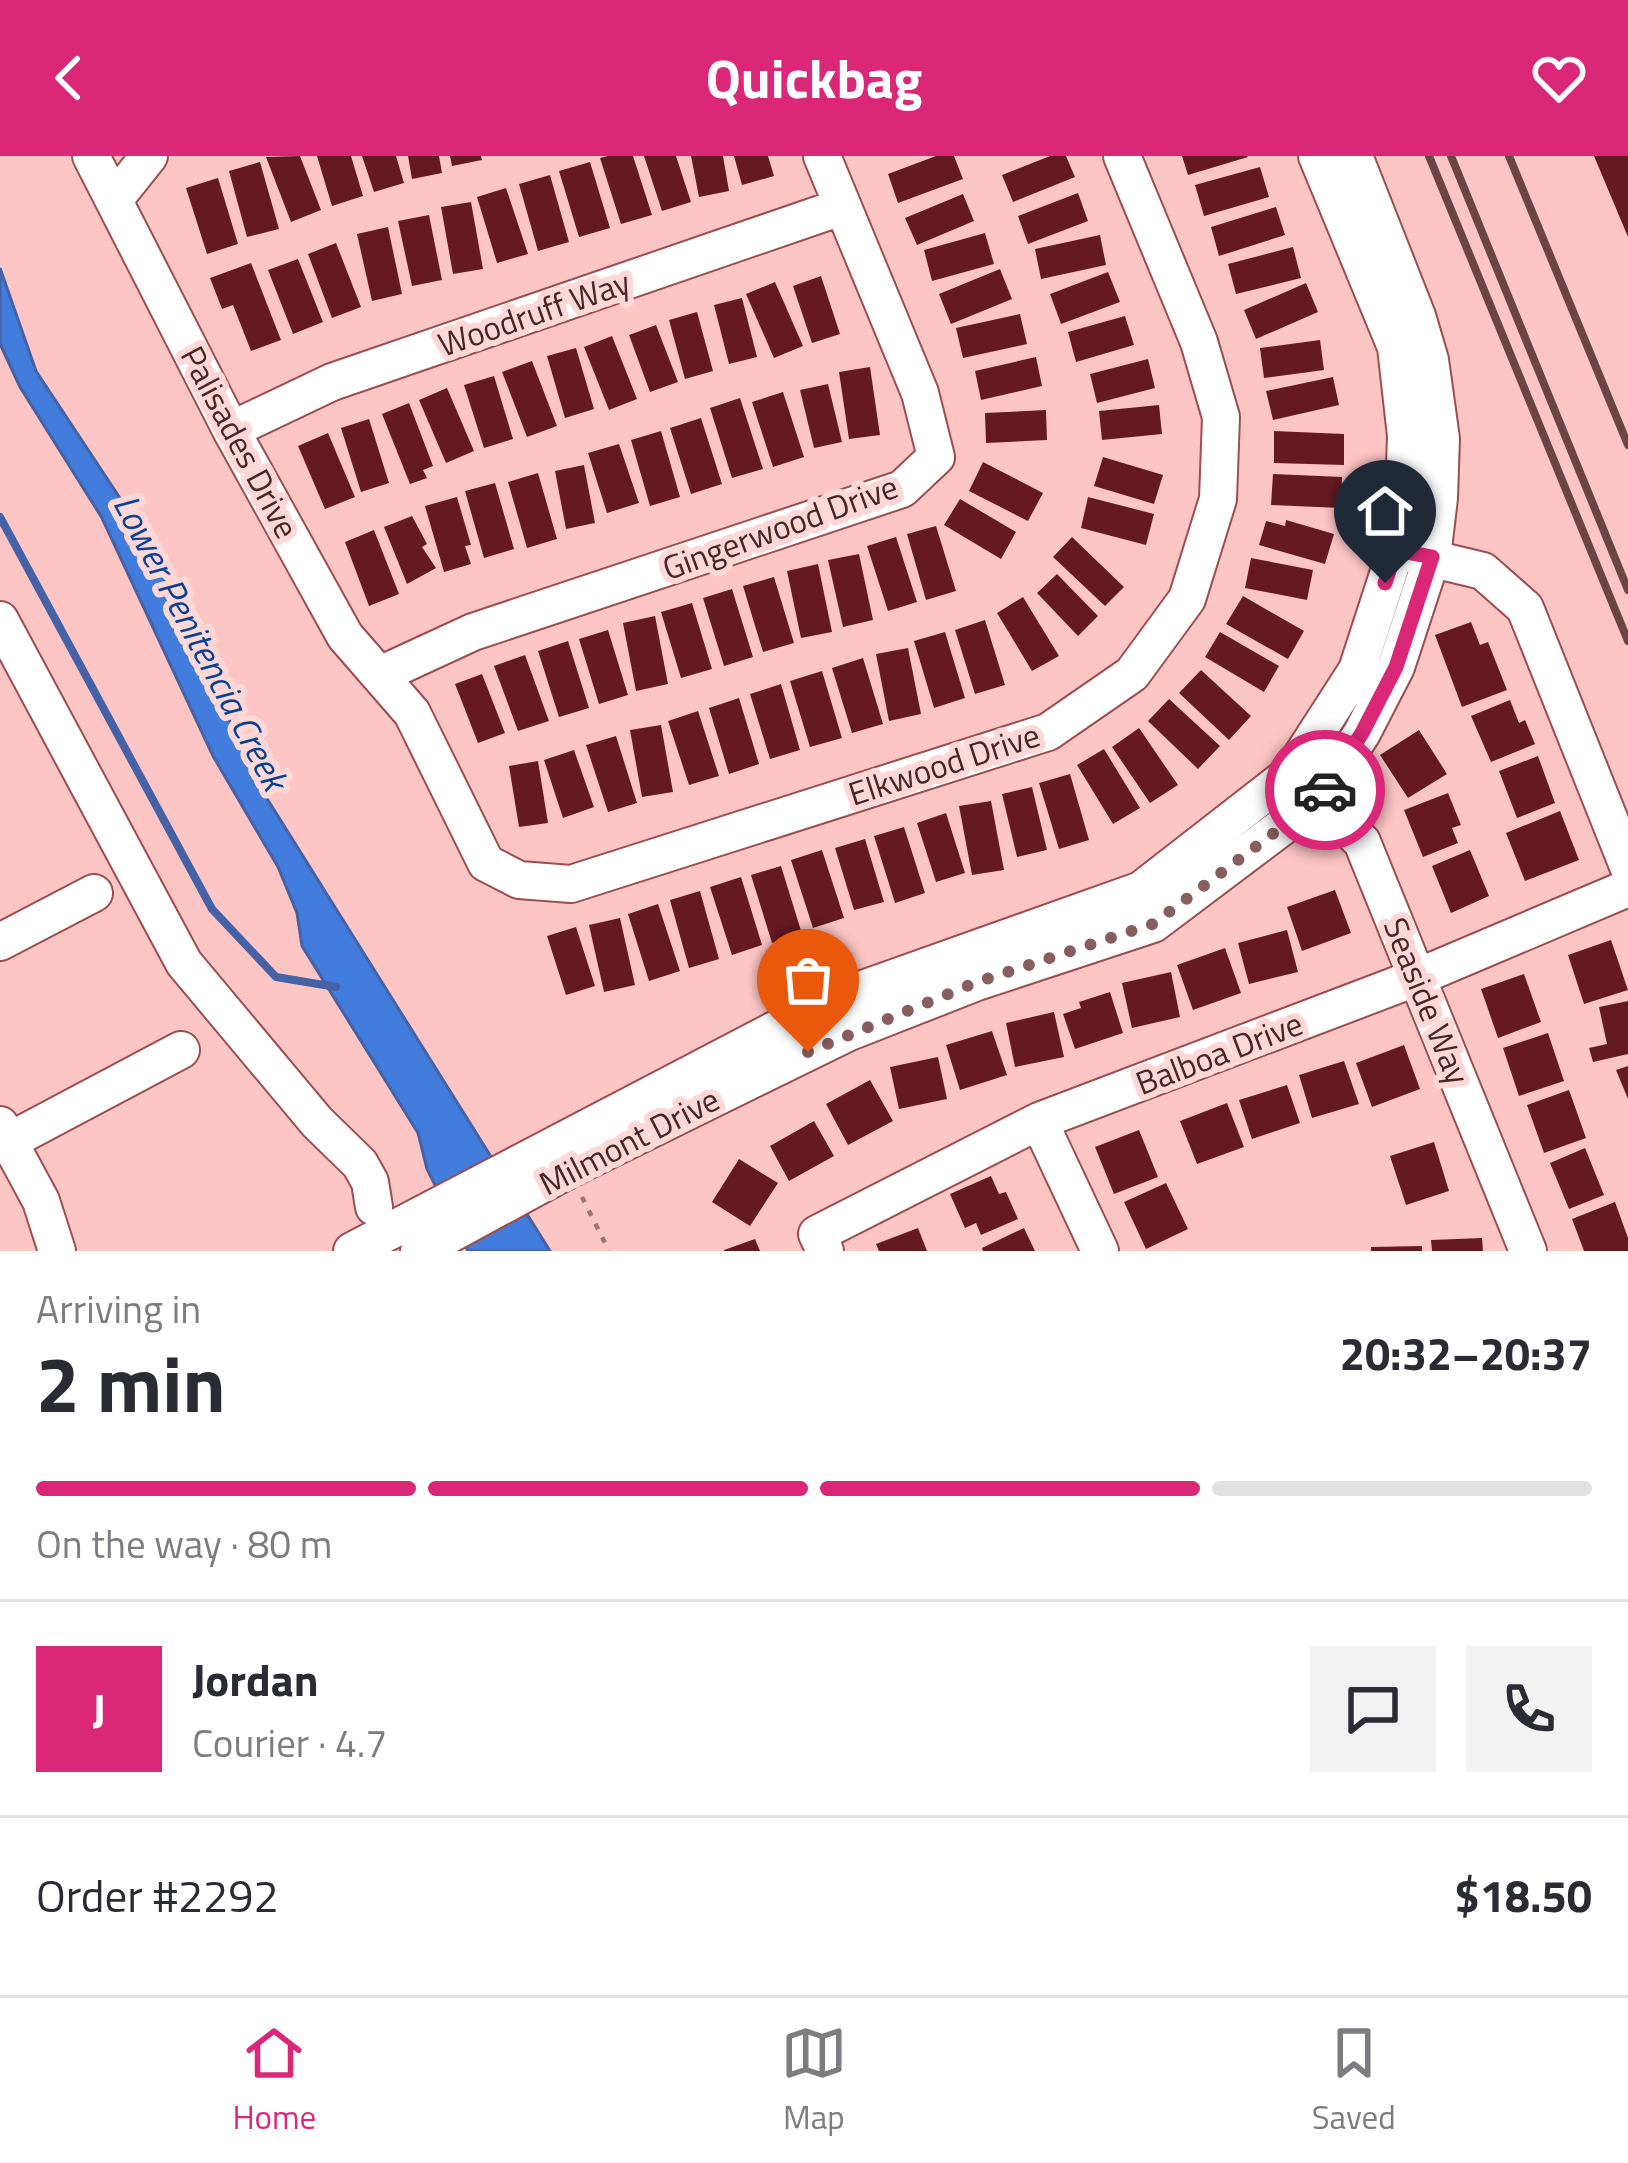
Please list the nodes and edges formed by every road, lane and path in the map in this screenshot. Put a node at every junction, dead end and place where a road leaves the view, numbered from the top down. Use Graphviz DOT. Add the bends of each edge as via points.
graph roads {
  1 [pos="91,156"];
  2 [pos="149,156"];
  3 [pos="822,156"];
  4 [pos="1122,156"];
  5 [pos="1317,156"];
  6 [pos="1354,156"];
  7 [pos="114,200"];
  8 [pos="841,207"];
  9 [pos="231,430"];
  10 [pos="1396,550"];
  11 [pos="1432,557"];
  12 [pos="0,620"];
  13 [pos="382,674"];
  14 [pos="1290,774"];
  15 [pos="1319,799"];
  16 [pos="1628,866"];
  17 [pos="1628,889"];
  18 [pos="94,893"];
  19 [pos="0,942"];
  20 [pos="1418,977"];
  21 [pos="181,1050"];
  22 [pos="1039,1121"];
  23 [pos="3,1138"];
  24 [pos="559,1158"];
  25 [pos="398,1229"];
  26 [pos="821,1243"];
  27 [pos="57,1251"];
  28 [pos="352,1251"];
  29 [pos="1100,1251"];
  30 [pos="1528,1251"];
  1 -- 7 [label="street, Palisades Drive"];
  2 -- 7 [label="street"];
  3 -- 8 [label="street, Gingerwood Drive"];
  4 -- 13 [label="street, Elkwood Drive" via="1199,342 1221,417 1218,499 1187,599 1132,674 1048,732 571,884 519,880 486,863 412,713"];
  5 -- 10 [label="street, Milmont Drive" via="1396,347 1406,436"];
  6 -- 11 [label="street, Milmont Drive" via="1430,360 1441,439"];
  7 -- 9 [label="street, Palisades Drive"];
  8 -- 9 [label="street, Woodruff Way" via="332,382"];
  8 -- 13 [label="street, Gingerwood Drive" via="920,393 936,457 902,489 473,632"];
  9 -- 13 [label="street, Palisades Drive" via="345,636"];
  10 -- 11 [label="street"];
  10 -- 14 [label="street, Milmont Drive" via="1357,670"];
  11 -- 15 [label="street, Milmont Drive" via="1396,667"];
  11 -- 16 [label="street" via="1483,572 1525,608"];
  12 -- 25 [label="street" via="184,963 360,1164"];
  14 -- 15 [label="street, Seaside Way"];
  14 -- 24 [label="street, Milmont Drive" via="1141,890 832,1000"];
  15 -- 20 [label="street, Seaside Way" via="1362,842"];
  15 -- 24 [label="street, Milmont Drive" via="1153,924 847,1033"];
  17 -- 20 [label="street, Balboa Drive"];
  18 -- 19 [label="street"];
  20 -- 22 [label="street, Balboa Drive"];
  20 -- 30 [label="street, Seaside Way"];
  21 -- 23 [label="street"];
  22 -- 26 [label="street, Balboa Drive"];
  22 -- 29 [label="street"];
  23 -- 27 [label="street" via="40,1201"];
  24 -- 25 [label="street, Milmont Drive"];
  25 -- 28 [label="street, Milmont Drive"];
}
